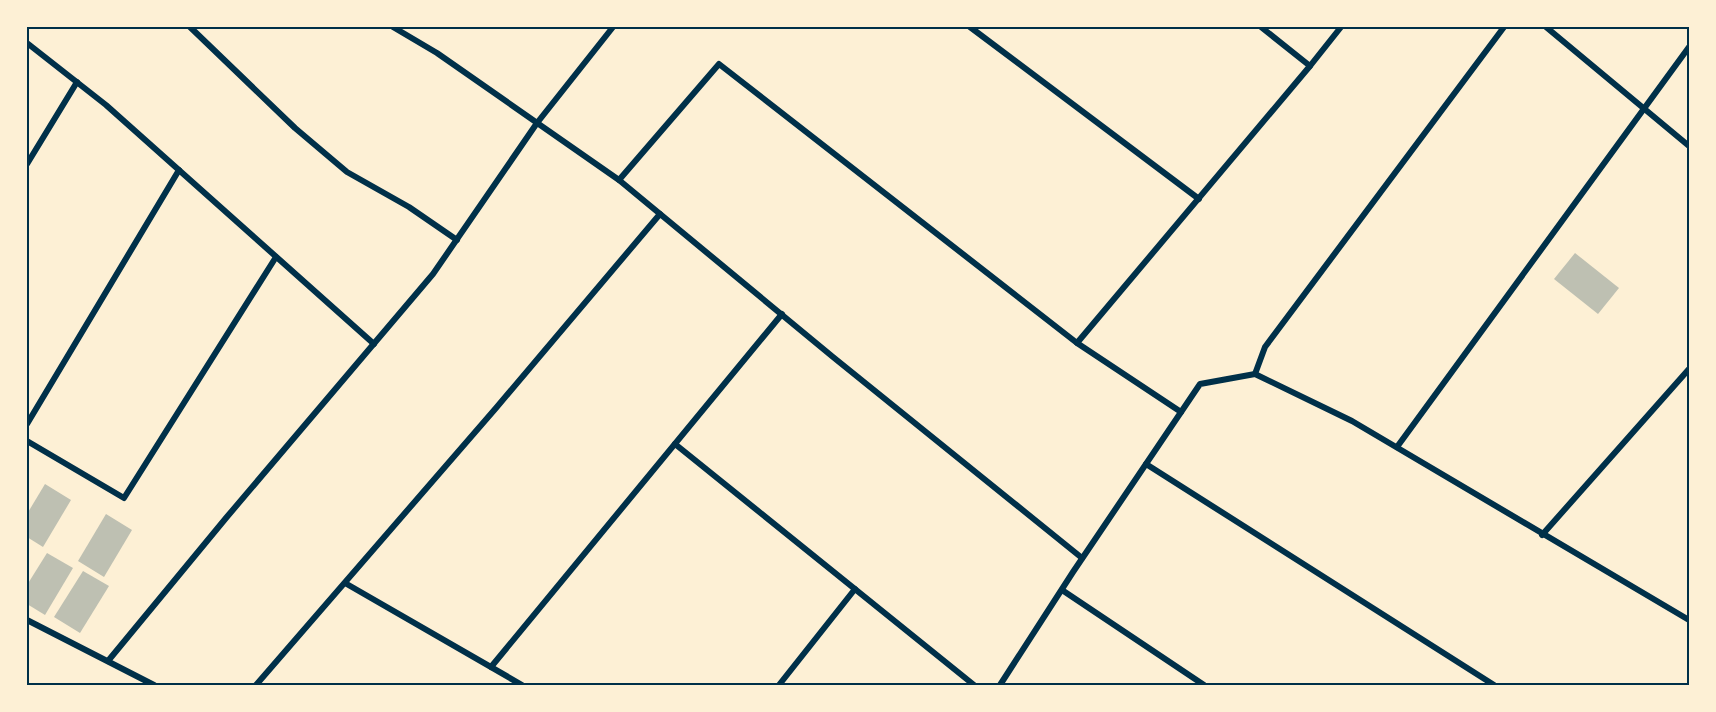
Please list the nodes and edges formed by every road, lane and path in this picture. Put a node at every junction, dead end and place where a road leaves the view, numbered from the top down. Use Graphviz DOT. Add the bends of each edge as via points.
graph roads {
  1 [pos="190,27"];
  2 [pos="393,27"];
  3 [pos="613,27"];
  4 [pos="970,27"];
  5 [pos="1261,27"];
  6 [pos="1341,27"];
  7 [pos="1504,27"];
  8 [pos="1546,27"];
  9 [pos="27,43"];
  10 [pos="1689,47"];
  11 [pos="1310,66"];
  12 [pos="77,82"];
  13 [pos="1643,108"];
  14 [pos="537,123"];
  15 [pos="1689,146"];
  16 [pos="27,165"];
  17 [pos="178,170"];
  18 [pos="620,180"];
  19 [pos="1200,199"];
  20 [pos="660,214"];
  21 [pos="456,240"];
  22 [pos="276,257"];
  23 [pos="782,314"];
  24 [pos="1077,343"];
  25 [pos="374,344"];
  26 [pos="1689,369"];
  27 [pos="1255,374"];
  28 [pos="1181,412"];
  29 [pos="27,424"];
  30 [pos="27,441"];
  31 [pos="675,444"];
  32 [pos="1396,447"];
  33 [pos="1146,464"];
  34 [pos="1542,535"];
  35 [pos="1082,558"];
  36 [pos="345,583"];
  37 [pos="855,589"];
  38 [pos="1062,590"];
  39 [pos="1687,616"];
  40 [pos="27,620"];
  41 [pos="108,661"];
  42 [pos="491,667"];
  43 [pos="154,685"];
  44 [pos="256,685"];
  45 [pos="522,685"];
  46 [pos="779,685"];
  47 [pos="974,685"];
  48 [pos="1000,685"];
  49 [pos="1204,685"];
  50 [pos="1494,685"];
  1 -- 21 [label="street" via="347,172 409,207"];
  2 -- 14 [label="street"];
  3 -- 14 [label="street"];
  4 -- 19 [label="street"];
  5 -- 11 [label="street"];
  6 -- 11 [label="street"];
  7 -- 27 [label="street" via="1265,346"];
  8 -- 13 [label="street"];
  9 -- 12 [label="street"];
  10 -- 13 [label="street"];
  11 -- 19 [label="street"];
  12 -- 16 [label="street"];
  12 -- 17 [label="street"];
  13 -- 15 [label="street"];
  13 -- 32 [label="street"];
  14 -- 18 [label="street"];
  14 -- 21 [label="street"];
  17 -- 22 [label="street"];
  17 -- 29 [label="street"];
  18 -- 20 [label="street"];
  18 -- 24 [label="street" via="719,64"];
  19 -- 24 [label="street"];
  20 -- 23 [label="street"];
  20 -- 36 [label="street"];
  21 -- 25 [label="street"];
  22 -- 25 [label="street"];
  22 -- 30 [label="street" via="124,498"];
  23 -- 31 [label="street"];
  23 -- 35 [label="street"];
  24 -- 28 [label="street"];
  25 -- 41 [label="street"];
  26 -- 34 [label="street"];
  27 -- 28 [label="street" via="1200,384"];
  27 -- 32 [label="street"];
  28 -- 33 [label="street"];
  31 -- 37 [label="street"];
  31 -- 42 [label="street"];
  32 -- 34 [label="street"];
  33 -- 35 [label="street"];
  33 -- 50 [label="street"];
  34 -- 39 [label="street"];
  35 -- 38 [label="street"];
  36 -- 42 [label="street"];
  36 -- 44 [label="street"];
  37 -- 46 [label="street"];
  37 -- 47 [label="street"];
  38 -- 48 [label="street"];
  38 -- 49 [label="street"];
  40 -- 41 [label="street"];
  41 -- 43 [label="street"];
  42 -- 45 [label="street"];
}
